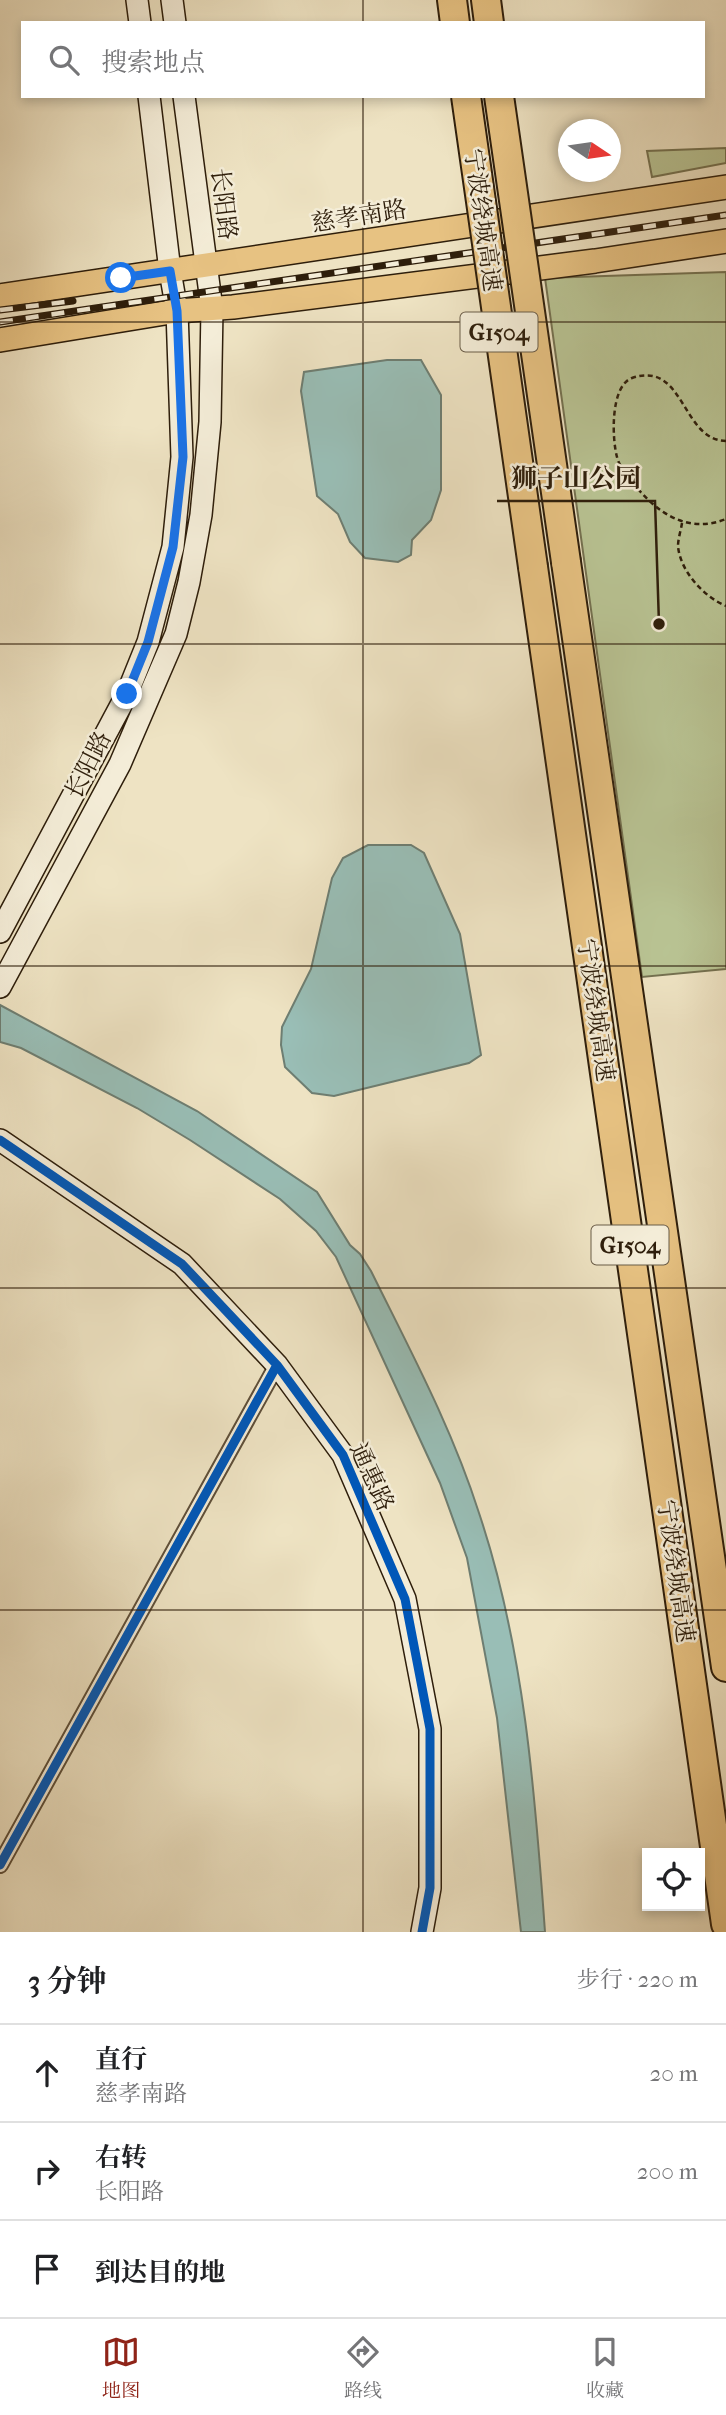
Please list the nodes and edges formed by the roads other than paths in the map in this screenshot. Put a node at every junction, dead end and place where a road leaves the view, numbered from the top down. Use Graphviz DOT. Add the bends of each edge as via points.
graph roads {
  1 [pos="137,0"];
  2 [pos="172,0"];
  3 [pos="452,0"];
  4 [pos="486,0"];
  5 [pos="140,21"];
  6 [pos="175,21"];
  7 [pos="455,21"];
  8 [pos="489,21"];
  9 [pos="149,98"];
  10 [pos="184,98"];
  11 [pos="466,98"];
  12 [pos="499,98"];
  13 [pos="726,187"];
  14 [pos="726,241"];
  15 [pos="206,265"];
  16 [pos="170,271"];
  17 [pos="0,296"];
  18 [pos="212,309"];
  19 [pos="177,311"];
  20 [pos="0,340"];
  21 [pos="0,932"];
  22 [pos="0,987"];
  23 [pos="0,1140"];
  24 [pos="276,1365"];
  25 [pos="726,1667"];
  26 [pos="0,1865"];
  27 [pos="726,1924"];
  28 [pos="422,1932"];
  1 -- 5 [label="main road"];
  2 -- 6 [label="main road"];
  3 -- 7 [label="highway"];
  4 -- 8 [label="highway"];
  9 -- 16 [label="main road, 长阳路"];
  10 -- 15 [label="main road, 长阳路"];
  11 -- 27 [label="highway, 宁波绕城高速 / G1504, bridge"];
  12 -- 25 [label="highway, 宁波绕城高速 / G1504, bridge"];
  13 -- 15 [label="main road, 慈孝南路"];
  14 -- 18 [label="main road"];
  15 -- 16 [label="main road, 慈孝南路"];
  15 -- 18 [label="main road, 长阳路"];
  16 -- 17 [label="main road, 慈孝南路"];
  16 -- 19 [label="main road, 长阳路"];
  18 -- 19 [label="main road"];
  18 -- 22 [label="main road, 长阳路" via="210,422 201,515 176,634 120,764"];
  19 -- 20 [label="main road"];
  19 -- 21 [label="main road, 长阳路" via="183,457 173,547 148,642 127,694"];
  23 -- 24 [label="main road, 通惠路" via="182,1264"];
  24 -- 26 [label="street"];
  24 -- 28 [label="main road, 通惠路" via="343,1455 405,1599 429,1729 430,1888"];
}
